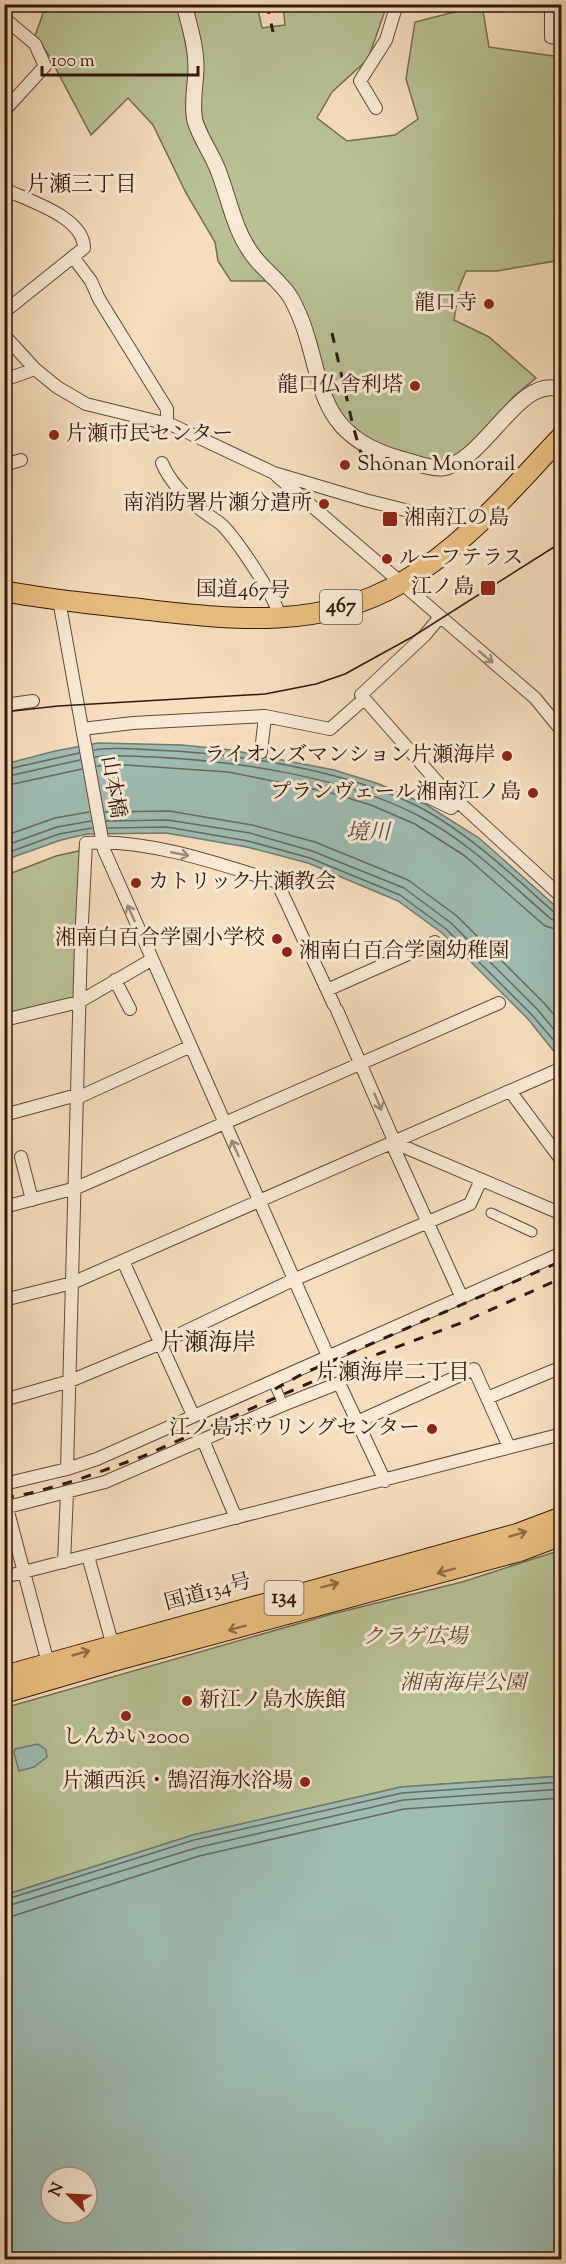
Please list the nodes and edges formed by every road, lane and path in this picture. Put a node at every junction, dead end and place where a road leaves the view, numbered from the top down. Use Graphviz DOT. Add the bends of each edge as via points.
graph roads {
  1 [pos="184,4"];
  2 [pos="397,4"];
  3 [pos="551,4"];
  4 [pos="4,18"];
  5 [pos="561,39"];
  6 [pos="376,108"];
  7 [pos="4,111"];
  8 [pos="4,189"];
  9 [pos="73,257"];
  10 [pos="4,312"];
  11 [pos="4,335"];
  12 [pos="35,369"];
  13 [pos="4,380"];
  14 [pos="561,390"];
  15 [pos="167,424"];
  16 [pos="561,436"];
  17 [pos="21,460"];
  18 [pos="162,463"];
  19 [pos="4,465"];
  20 [pos="274,473"];
  21 [pos="485,516"];
  22 [pos="401,583"];
  23 [pos="4,591"];
  24 [pos="59,600"];
  25 [pos="440,617"];
  26 [pos="280,618"];
  27 [pos="364,699"];
  28 [pos="33,701"];
  29 [pos="4,705"];
  30 [pos="265,716"];
  31 [pos="82,729"];
  32 [pos="561,731"];
  33 [pos="261,752"];
  34 [pos="428,797"];
  35 [pos="459,801"];
  36 [pos="105,840"];
  37 [pos="154,842"];
  38 [pos="561,897"];
  39 [pos="435,942"];
  40 [pos="151,960"];
  41 [pos="115,980"];
  42 [pos="327,990"];
  43 [pos="79,1002"];
  44 [pos="499,1003"];
  45 [pos="130,1009"];
  46 [pos="4,1020"];
  47 [pos="189,1047"];
  48 [pos="361,1064"];
  49 [pos="560,1069"];
  50 [pos="510,1091"];
  51 [pos="77,1097"];
  52 [pos="4,1115"];
  53 [pos="224,1124"];
  54 [pos="393,1144"];
  55 [pos="21,1157"];
  56 [pos="561,1161"];
  57 [pos="481,1180"];
  58 [pos="76,1188"];
  59 [pos="32,1200"];
  60 [pos="259,1202"];
  61 [pos="4,1207"];
  62 [pos="491,1213"];
  63 [pos="561,1214"];
  64 [pos="428,1222"];
  65 [pos="532,1232"];
  66 [pos="561,1253"];
  67 [pos="123,1261"];
  68 [pos="293,1280"];
  69 [pos="72,1283"];
  70 [pos="462,1298"];
  71 [pos="4,1300"];
  72 [pos="159,1344"];
  73 [pos="328,1356"];
  74 [pos="561,1367"];
  75 [pos="273,1381"];
  76 [pos="70,1382"];
  77 [pos="487,1398"];
  78 [pos="4,1400"];
  79 [pos="283,1405"];
  80 [pos="193,1415"];
  81 [pos="357,1422"];
  82 [pos="561,1434"];
  83 [pos="203,1440"];
  84 [pos="509,1447"];
  85 [pos="67,1469"];
  86 [pos="385,1481"];
  87 [pos="4,1484"];
  88 [pos="67,1493"];
  89 [pos="5,1505"];
  90 [pos="561,1517"];
  91 [pos="236,1518"];
  92 [pos="561,1535"];
  93 [pos="88,1556"];
  94 [pos="63,1562"];
  95 [pos="22,1572"];
  96 [pos="4,1577"];
  97 [pos="115,1652"];
  98 [pos="48,1663"];
  99 [pos="4,1676"];
  100 [pos="4,1693"];
  1 -- 14 [label="street" via="195,49 195,121 218,169 243,238 290,297 329,408 353,437 380,452 443,468 474,450 527,395 550,388"];
  2 -- 6 [label="street" via="386,40 360,81"];
  3 -- 5 [label="street" via="551,37"];
  4 -- 7 [label="street" via="35,45 45,66"];
  8 -- 9 [label="street" via="56,213 80,231 84,248"];
  9 -- 10 [label="street"];
  9 -- 15 [label="street" via="91,280 167,409"];
  11 -- 12 [label="street"];
  12 -- 13 [label="street"];
  12 -- 15 [label="street" via="86,404"];
  15 -- 20 [label="street"];
  16 -- 21 [label="highway, 国道467号 / 467"];
  17 -- 19 [label="street"];
  18 -- 26 [label="street" via="172,483 222,526 250,562 278,607"];
  20 -- 21 [label="street" via="433,517"];
  20 -- 22 [label="street"];
  21 -- 22 [label="highway, 国道467号 / 467" via="441,557"];
  22 -- 25 [label="street"];
  22 -- 26 [label="highway, 国道467号 / 467" via="350,605"];
  23 -- 24 [label="highway, 国道467号 / 467"];
  24 -- 26 [label="highway, 国道467号 / 467" via="220,618"];
  24 -- 31 [label="street, 山本橋"];
  25 -- 27 [label="street" via="361,695"];
  25 -- 32 [label="street, one-way" via="535,698"];
  27 -- 30 [label="street" via="330,729"];
  27 -- 35 [label="street"];
  28 -- 29 [label="street"];
  30 -- 31 [label="street"];
  30 -- 33 [label="street"];
  31 -- 36 [label="street, 山本橋"];
  34 -- 35 [label="street" via="451,808"];
  35 -- 38 [label="street"];
  36 -- 37 [label="street"];
  40 -- 36 [label="street, 山本橋, one-way"];
  36 -- 42 [label="street, one-way" via="188,856 277,882"];
  36 -- 43 [label="street" via="86,843"];
  39 -- 42 [label="street"];
  40 -- 41 [label="street"];
  40 -- 47 [label="street, 山本橋"];
  41 -- 43 [label="street"];
  41 -- 45 [label="street"];
  42 -- 48 [label="street"];
  43 -- 46 [label="street"];
  43 -- 51 [label="street"];
  44 -- 48 [label="street"];
  47 -- 51 [label="street"];
  47 -- 53 [label="street, 山本橋"];
  48 -- 53 [label="street"];
  48 -- 54 [label="street, one-way"];
  49 -- 50 [label="street"];
  50 -- 54 [label="street"];
  50 -- 56 [label="street"];
  51 -- 52 [label="street"];
  51 -- 58 [label="street"];
  53 -- 58 [label="street"];
  60 -- 53 [label="street, 山本橋, one-way"];
  54 -- 57 [label="street"];
  54 -- 60 [label="street"];
  54 -- 64 [label="street"];
  55 -- 59 [label="street"];
  57 -- 63 [label="street"];
  57 -- 64 [label="street" via="470,1204"];
  58 -- 59 [label="street"];
  58 -- 69 [label="street"];
  59 -- 61 [label="street"];
  60 -- 67 [label="street"];
  60 -- 68 [label="street, 山本橋"];
  62 -- 65 [label="street"];
  64 -- 68 [label="street"];
  64 -- 70 [label="street"];
  66 -- 70 [label="street"];
  67 -- 69 [label="street"];
  67 -- 72 [label="street"];
  68 -- 72 [label="street"];
  68 -- 73 [label="street, 山本橋"];
  69 -- 71 [label="street"];
  69 -- 76 [label="street"];
  70 -- 73 [label="street"];
  72 -- 76 [label="street"];
  72 -- 80 [label="street"];
  73 -- 75 [label="street"];
  74 -- 77 [label="street"];
  75 -- 79 [label="street"];
  75 -- 80 [label="street"];
  76 -- 78 [label="street"];
  76 -- 85 [label="street"];
  77 -- 81 [label="street" via="474,1369"];
  77 -- 84 [label="street"];
  79 -- 81 [label="street" via="339,1383"];
  79 -- 83 [label="street"];
  80 -- 85 [label="street"];
  81 -- 86 [label="street"];
  82 -- 84 [label="street"];
  83 -- 88 [label="street" via="105,1482"];
  83 -- 91 [label="street"];
  84 -- 86 [label="street"];
  85 -- 87 [label="street"];
  86 -- 91 [label="street"];
  88 -- 89 [label="street"];
  88 -- 94 [label="street"];
  89 -- 95 [label="street"];
  97 -- 90 [label="highway, 国道134号 / 134, one-way" via="517,1534"];
  91 -- 93 [label="street"];
  92 -- 97 [label="highway, 国道134号 / 134, one-way" via="520,1551"];
  93 -- 94 [label="street"];
  93 -- 97 [label="street"];
  94 -- 95 [label="street"];
  95 -- 96 [label="street"];
  95 -- 98 [label="street"];
  98 -- 97 [label="highway, 国道134号 / 134, one-way"];
  97 -- 100 [label="highway, 国道134号 / 134"];
  98 -- 99 [label="highway, 国道134号 / 134"];
}
